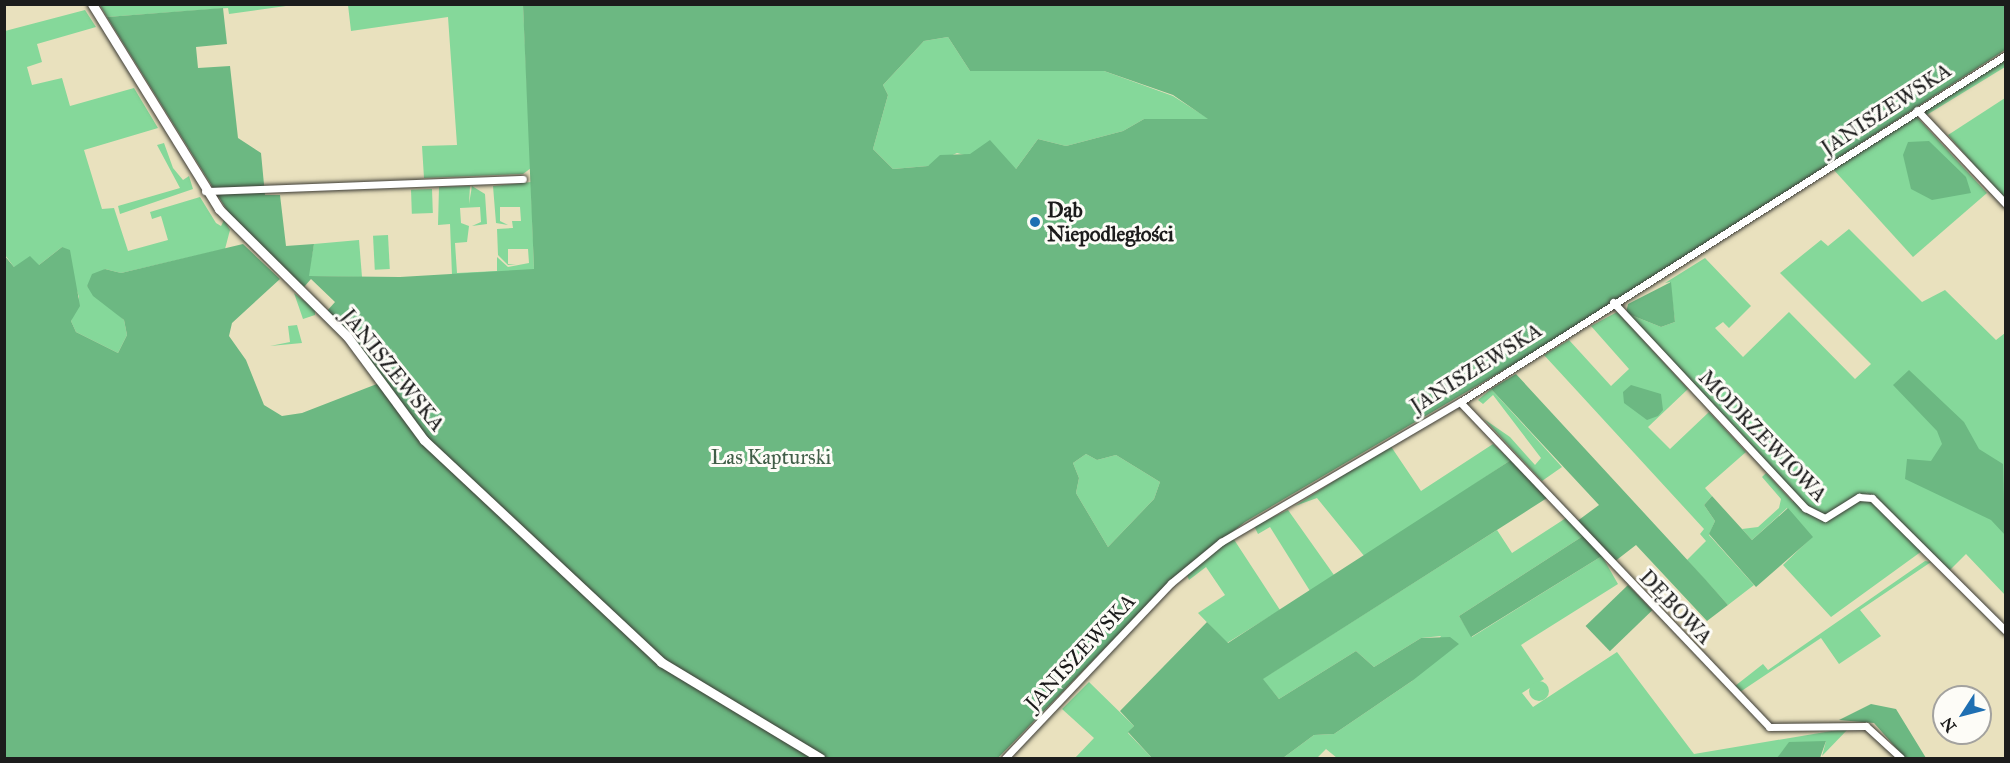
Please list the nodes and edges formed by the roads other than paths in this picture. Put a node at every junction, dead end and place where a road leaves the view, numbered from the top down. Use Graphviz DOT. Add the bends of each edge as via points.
graph roads {
  1 [pos="92,4"];
  2 [pos="2006,55"];
  3 [pos="1917,110"];
  4 [pos="523,179"];
  5 [pos="205,191"];
  6 [pos="2006,204"];
  7 [pos="1613,302"];
  8 [pos="1460,402"];
  9 [pos="2006,631"];
  10 [pos="820,759"];
  11 [pos="1005,759"];
  12 [pos="1900,759"];
  1 -- 5 [label="street, JANISZEWSKA"];
  2 -- 3 [label="street, JANISZEWSKA"];
  3 -- 6 [label="street"];
  3 -- 7 [label="street, JANISZEWSKA"];
  4 -- 5 [label="street"];
  5 -- 10 [label="street, JANISZEWSKA" via="247,242 347,336 424,440 635,640 678,673"];
  7 -- 8 [label="street, JANISZEWSKA"];
  7 -- 9 [label="street, MODRZEWIOWA" via="1804,508 1825,518 1859,497 1872,498"];
  8 -- 11 [label="street, JANISZEWSKA" via="1199,558"];
  8 -- 12 [label="street, DĘBOWA" via="1769,727 1866,726"];
}
